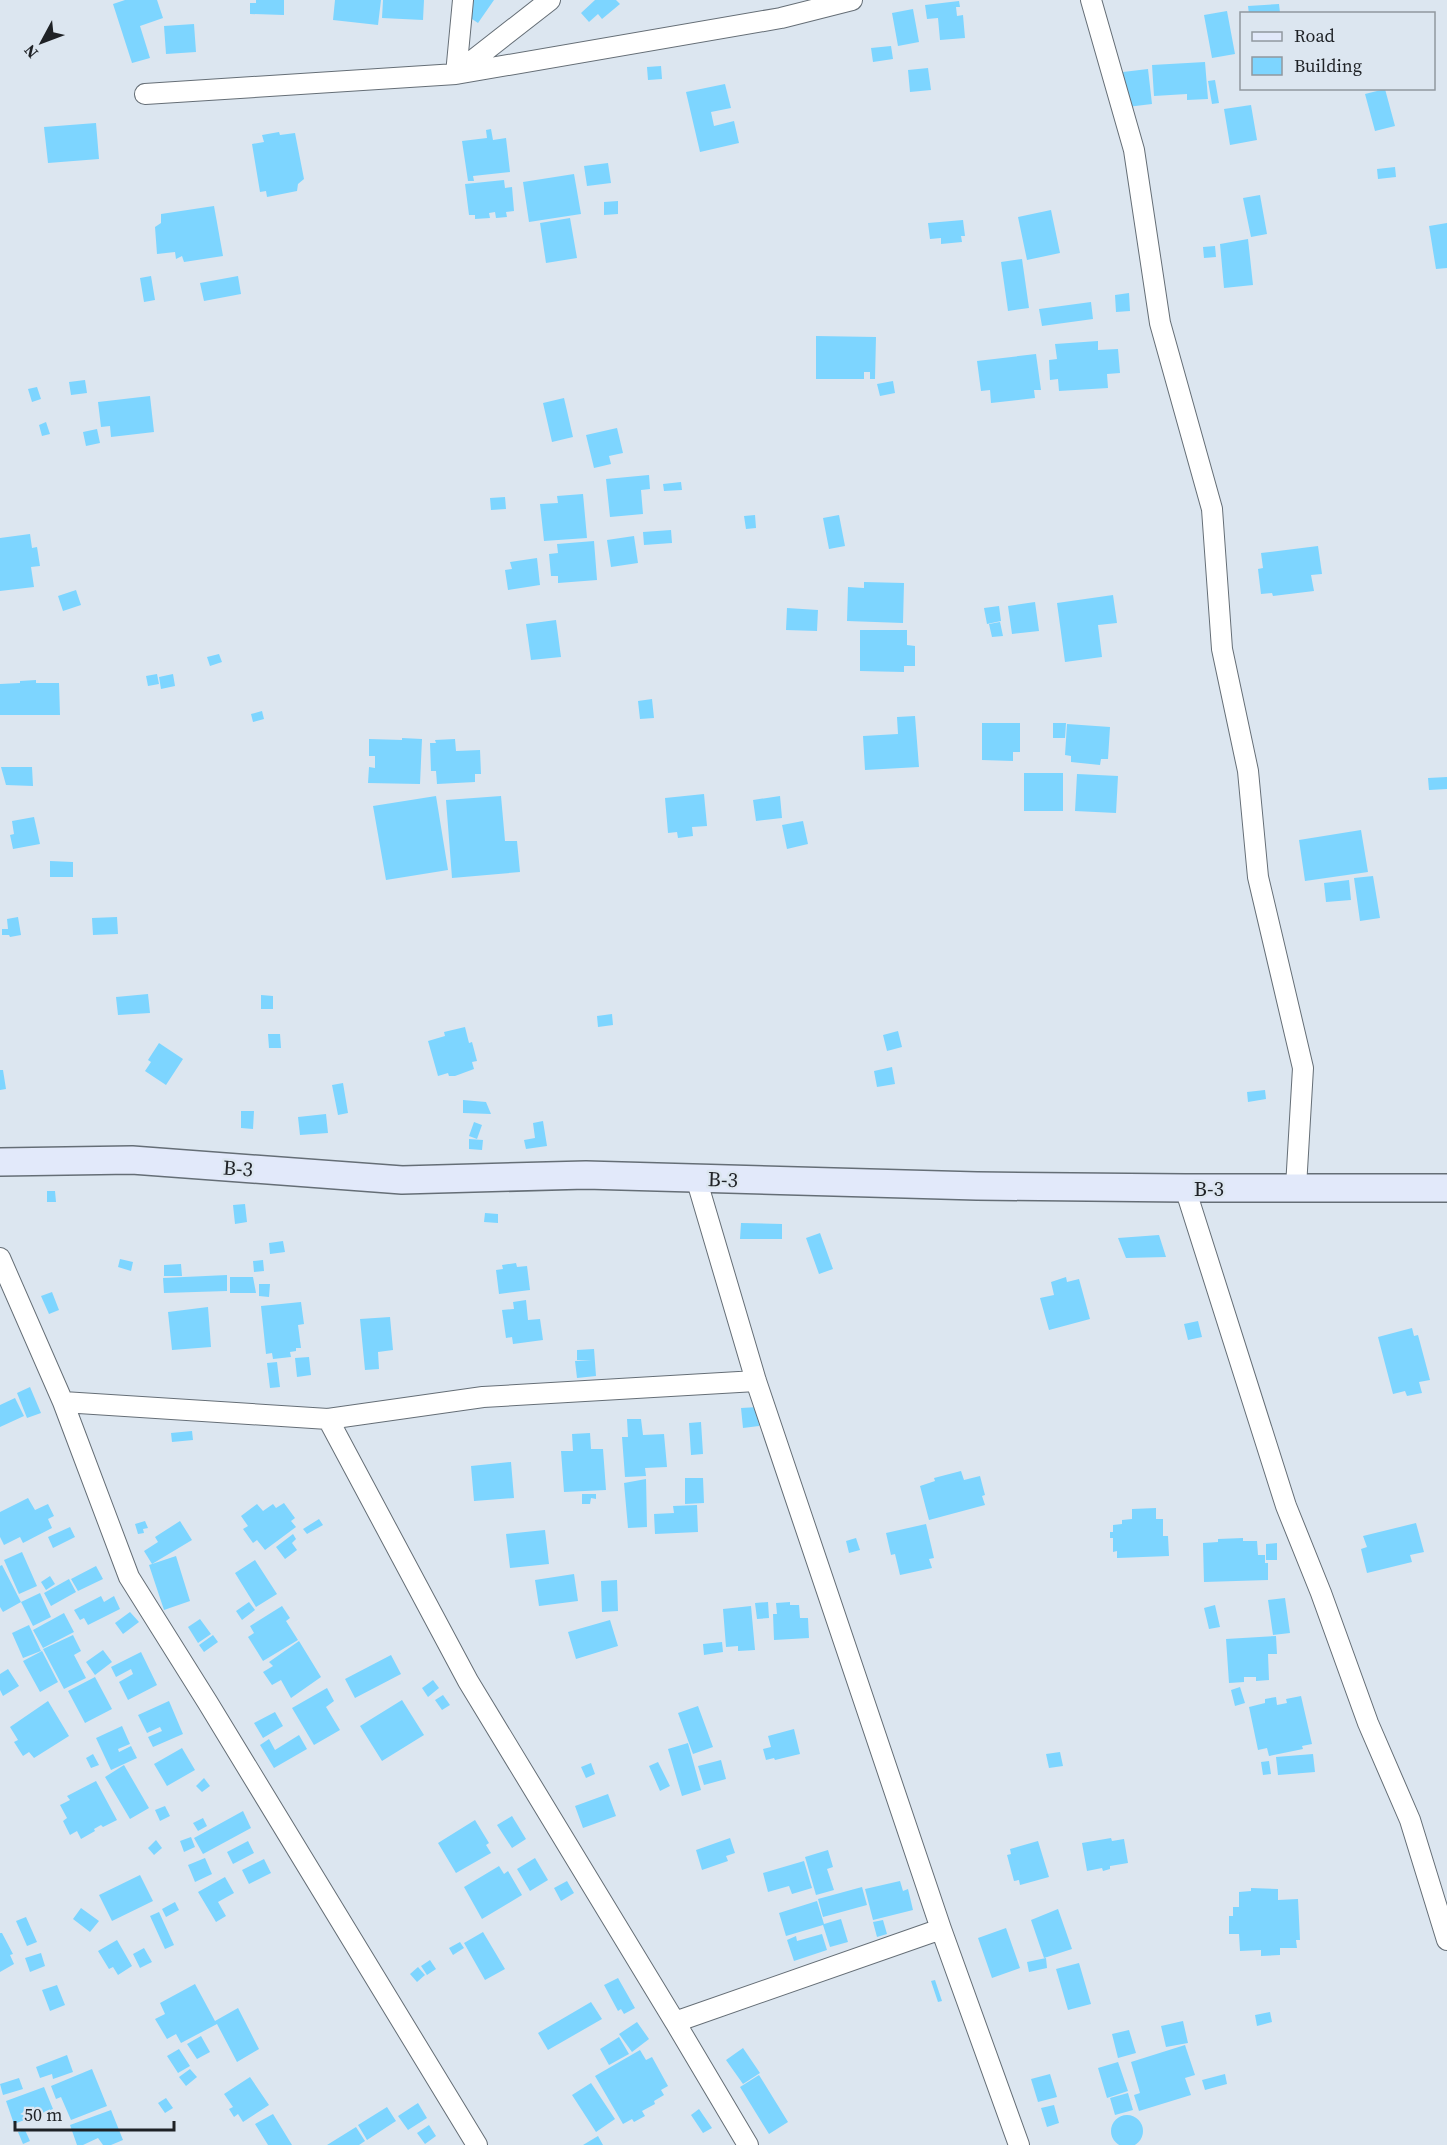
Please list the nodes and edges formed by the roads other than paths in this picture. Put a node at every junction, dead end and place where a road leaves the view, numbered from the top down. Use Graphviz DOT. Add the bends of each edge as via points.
graph roads {
  1 [pos="463,0"];
  2 [pos="550,0"];
  3 [pos="852,0"];
  4 [pos="1091,0"];
  5 [pos="456,74"];
  6 [pos="145,94"];
  7 [pos="0,1162"];
  8 [pos="696,1178"];
  9 [pos="1296,1187"];
  10 [pos="1185,1188"];
  11 [pos="1447,1188"];
  12 [pos="0,1258"];
  13 [pos="756,1381"];
  14 [pos="63,1402"];
  15 [pos="328,1419"];
  16 [pos="941,1929"];
  17 [pos="1447,1940"];
  18 [pos="675,2022"];
  19 [pos="477,2145"];
  20 [pos="748,2145"];
  21 [pos="1019,2145"];
  1 -- 5 [label="street"];
  2 -- 5 [label="street"];
  3 -- 5 [label="street" via="781,18"];
  4 -- 9 [label="street" via="1134,150 1160,323 1212,509 1222,649 1248,771 1258,877 1303,1068"];
  5 -- 6 [label="street"];
  7 -- 8 [label="main road, B-3" via="132,1160 402,1180 586,1175"];
  8 -- 10 [label="main road, B-3"];
  8 -- 13 [label="street"];
  9 -- 10 [label="main road, B-3"];
  9 -- 11 [label="main road, B-3"];
  10 -- 17 [label="street" via="1286,1506 1368,1723 1410,1820"];
  12 -- 14 [label="street"];
  13 -- 15 [label="street" via="483,1397"];
  13 -- 16 [label="street"];
  14 -- 15 [label="street"];
  14 -- 19 [label="street" via="129,1577"];
  15 -- 18 [label="street" via="468,1681"];
  16 -- 18 [label="street"];
  16 -- 21 [label="street"];
  18 -- 20 [label="street"];
}
